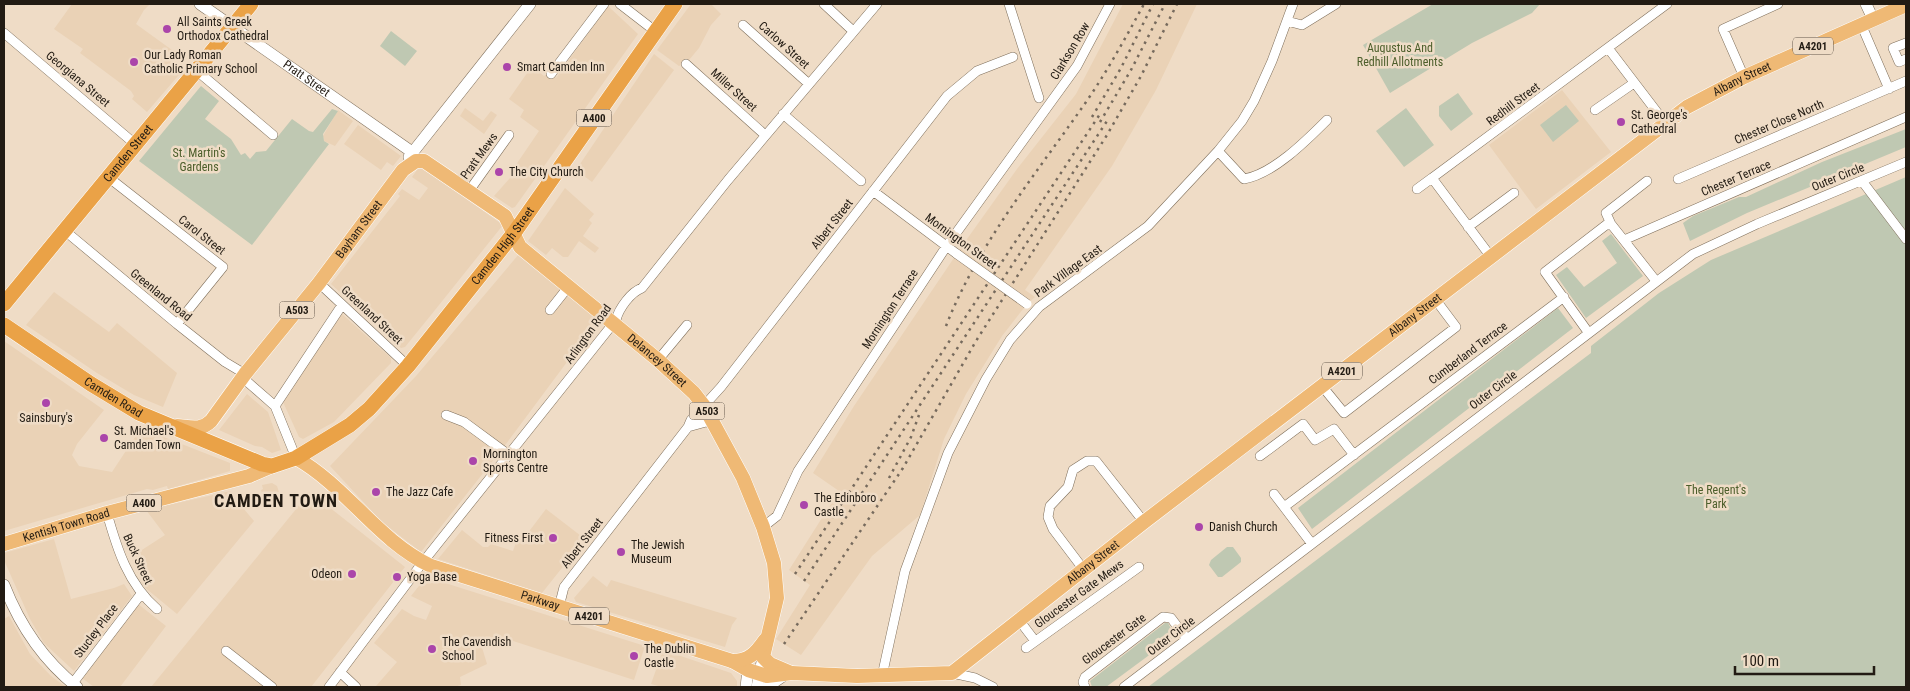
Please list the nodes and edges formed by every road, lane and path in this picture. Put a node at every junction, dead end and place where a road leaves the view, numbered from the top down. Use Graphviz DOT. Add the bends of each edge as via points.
graph roads {
  1 [pos="200,4"];
  2 [pos="251,4"];
  3 [pos="530,4"];
  4 [pos="604,4"];
  5 [pos="620,4"];
  6 [pos="675,4"];
  7 [pos="824,4"];
  8 [pos="876,4"];
  9 [pos="1009,4"];
  10 [pos="1110,4"];
  11 [pos="1293,4"];
  12 [pos="1336,4"];
  13 [pos="1667,4"];
  14 [pos="1778,4"];
  15 [pos="1866,4"];
  16 [pos="1906,5"];
  17 [pos="1867,21"];
  18 [pos="1287,22"];
  19 [pos="744,25"];
  20 [pos="232,26"];
  21 [pos="655,31"];
  22 [pos="853,31"];
  23 [pos="4,33"];
  24 [pos="1906,43"];
  25 [pos="1608,48"];
  26 [pos="1013,57"];
  27 [pos="1906,58"];
  28 [pos="686,64"];
  29 [pos="196,70"];
  30 [pos="551,74"];
  31 [pos="1744,77"];
  32 [pos="1634,82"];
  33 [pos="1906,82"];
  34 [pos="809,84"];
  35 [pos="1889,89"];
  36 [pos="1040,98"];
  37 [pos="1048,109"];
  38 [pos="1595,110"];
  39 [pos="783,114"];
  40 [pos="1906,117"];
  41 [pos="1327,120"];
  42 [pos="1666,124"];
  43 [pos="273,135"];
  44 [pos="509,135"];
  45 [pos="765,135"];
  46 [pos="135,144"];
  47 [pos="409,150"];
  48 [pos="1218,151"];
  49 [pos="1906,162"];
  50 [pos="403,170"];
  51 [pos="108,177"];
  52 [pos="1432,178"];
  53 [pos="1678,179"];
  54 [pos="861,181"];
  55 [pos="1646,181"];
  56 [pos="1862,181"];
  57 [pos="1417,189"];
  58 [pos="469,191"];
  59 [pos="873,191"];
  60 [pos="1514,193"];
  61 [pos="1611,224"];
  62 [pos="1468,227"];
  63 [pos="64,230"];
  64 [pos="514,233"];
  65 [pos="1906,239"];
  66 [pos="1624,240"];
  67 [pos="946,247"];
  68 [pos="1491,257"];
  69 [pos="1656,281"];
  70 [pos="319,284"];
  71 [pos="569,286"];
  72 [pos="1564,297"];
  73 [pos="1435,299"];
  74 [pos="4,304"];
  75 [pos="342,305"];
  76 [pos="550,310"];
  77 [pos="1036,310"];
  78 [pos="614,323"];
  79 [pos="177,324"];
  80 [pos="4,325"];
  81 [pos="687,325"];
  82 [pos="1588,332"];
  83 [pos="658,360"];
  84 [pos="408,366"];
  85 [pos="244,376"];
  86 [pos="1322,386"];
  87 [pos="275,406"];
  88 [pos="704,406"];
  89 [pos="446,414"];
  90 [pos="714,423"];
  91 [pos="171,426"];
  92 [pos="688,427"];
  93 [pos="509,455"];
  94 [pos="1354,455"];
  95 [pos="1260,456"];
  96 [pos="296,458"];
  97 [pos="272,466"];
  98 [pos="1274,494"];
  99 [pos="1284,507"];
  100 [pos="107,513"];
  101 [pos="1144,522"];
  102 [pos="763,527"];
  103 [pos="4,544"];
  104 [pos="1312,544"];
  105 [pos="423,562"];
  106 [pos="1139,567"];
  107 [pos="1084,570"];
  108 [pos="4,584"];
  109 [pos="140,594"];
  110 [pos="559,607"];
  111 [pos="157,609"];
  112 [pos="1019,620"];
  113 [pos="766,637"];
  114 [pos="1187,639"];
  115 [pos="1035,642"];
  116 [pos="1026,648"];
  117 [pos="226,651"];
  118 [pos="763,657"];
  119 [pos="732,661"];
  120 [pos="340,672"];
  121 [pos="947,673"];
  122 [pos="789,674"];
  123 [pos="825,675"];
  124 [pos="755,678"];
  125 [pos="873,680"];
  126 [pos="75,685"];
  127 [pos="355,686"];
  128 [pos="272,687"];
  129 [pos="329,687"];
  130 [pos="746,687"];
  131 [pos="767,687"];
  132 [pos="845,687"];
  133 [pos="993,687"];
  134 [pos="1085,687"];
  135 [pos="1124,687"];
  1 -- 20 [label="street, Pratt Street"];
  2 -- 20 [label="highway, Camden Street"];
  3 -- 47 [label="street, Bayham Street"];
  4 -- 30 [label="street"];
  5 -- 21 [label="street"];
  6 -- 21 [label="highway, Camden High Street / A400"];
  7 -- 22 [label="street"];
  8 -- 22 [label="street, Arlington Road"];
  9 -- 36 [label="street"];
  10 -- 37 [label="street, Clarkson Row" via="1087,50"];
  11 -- 18 [label="street, Park Village East"];
  12 -- 18 [label="street" via="1302,25"];
  13 -- 25 [label="street, Redhill Street"];
  14 -- 31 [label="street" via="1723,29"];
  15 -- 17 [label="street"];
  16 -- 17 [label="main road, Albany Street / A4201"];
  17 -- 31 [label="main road, Albany Street / A4201"];
  17 -- 35 [label="street"];
  18 -- 48 [label="street, Park Village East" via="1254,101"];
  19 -- 34 [label="street, Carlow Street"];
  20 -- 29 [label="highway, Camden Street"];
  20 -- 47 [label="street, Pratt Street"];
  21 -- 64 [label="highway, Camden High Street / A400"];
  22 -- 34 [label="street, Arlington Road"];
  23 -- 46 [label="street, Georgiana Street"];
  24 -- 27 [label="street" via="1893,48 1899,62"];
  25 -- 32 [label="street"];
  25 -- 52 [label="street, Redhill Street"];
  26 -- 59 [label="street, Albert Street" via="977,71 956,86"];
  28 -- 45 [label="street, Miller Street" via="728,106"];
  29 -- 43 [label="street"];
  29 -- 46 [label="highway, Camden Street"];
  31 -- 42 [label="main road, Albany Street / A4201" via="1705,96"];
  32 -- 38 [label="street"];
  32 -- 42 [label="street"];
  33 -- 35 [label="street, Chester Close North"];
  34 -- 39 [label="street, Arlington Road"];
  35 -- 53 [label="street, Chester Close North"];
  37 -- 67 [label="street, Mornington Terrace"];
  39 -- 45 [label="street, Arlington Road"];
  39 -- 54 [label="street"];
  40 -- 66 [label="street, Chester Terrace"];
  41 -- 48 [label="street" via="1256,177 1244,180"];
  42 -- 68 [label="main road, Albany Street / A4201"];
  44 -- 58 [label="street, Pratt Mews"];
  45 -- 78 [label="street, Arlington Road" via="642,288 618,312"];
  46 -- 51 [label="highway, Camden Street"];
  47 -- 50 [label="street, Bayham Street"];
  48 -- 77 [label="street, Park Village East" via="1148,226"];
  49 -- 56 [label="street, Outer Circle"];
  50 -- 58 [label="main road, A503" via="416,161 424,160"];
  50 -- 70 [label="main road, Bayham Street / A503"];
  51 -- 63 [label="highway, Camden Street"];
  51 -- 79 [label="street, Carol Street" via="223,267"];
  52 -- 57 [label="street, Redhill Street"];
  52 -- 62 [label="street"];
  55 -- 61 [label="street" via="1606,213"];
  56 -- 65 [label="street"];
  56 -- 69 [label="street, Outer Circle" via="1707,247"];
  58 -- 64 [label="main road, A503" via="505,216"];
  59 -- 67 [label="street, Mornington Street"];
  59 -- 88 [label="street, Albert Street"];
  60 -- 62 [label="street"];
  61 -- 66 [label="street"];
  61 -- 72 [label="street" via="1545,272"];
  62 -- 68 [label="street"];
  63 -- 74 [label="highway, Camden Street"];
  63 -- 79 [label="street, Greenland Road"];
  64 -- 71 [label="main road, Delancey Street / A503" via="520,247"];
  64 -- 84 [label="highway, Camden High Street / A400"];
  66 -- 69 [label="street"];
  67 -- 77 [label="street, Mornington Street, bridge"];
  67 -- 102 [label="street, Mornington Terrace" via="798,471 777,516"];
  68 -- 73 [label="main road, Albany Street / A4201"];
  69 -- 82 [label="street, Outer Circle"];
  70 -- 75 [label="street, Greenland Street"];
  70 -- 85 [label="main road, Bayham Street / A503"];
  71 -- 76 [label="street"];
  71 -- 78 [label="main road, Delancey Street / A503"];
  72 -- 82 [label="street"];
  72 -- 94 [label="street, Cumberland Terrace"];
  73 -- 86 [label="main road, Albany Street / A4201"];
  73 -- 86 [label="street" via="1456,327 1344,413"];
  75 -- 84 [label="street, Greenland Street"];
  75 -- 87 [label="street"];
  77 -- 125 [label="street, Park Village East" via="1010,340 986,379 948,453 905,571"];
  78 -- 83 [label="main road, Delancey Street / A503"];
  78 -- 93 [label="street, Arlington Road"];
  79 -- 85 [label="street, Greenland Road"];
  80 -- 91 [label="highway, Camden Road / A503" via="112,397"];
  81 -- 83 [label="street"];
  82 -- 104 [label="street, Outer Circle"];
  83 -- 88 [label="main road, Delancey Street / A503"];
  84 -- 96 [label="highway, Camden High Street / A400" via="362,416"];
  85 -- 87 [label="street, Greenland Road"];
  85 -- 91 [label="main road, Bayham Street / A503" via="206,426"];
  86 -- 101 [label="main road, Albany Street / A4201"];
  87 -- 96 [label="street, Greenland Road"];
  88 -- 90 [label="main road, Delancey Street / A503"];
  88 -- 92 [label="street, Albert Street"];
  89 -- 93 [label="street" via="460,419"];
  90 -- 92 [label="street"];
  90 -- 102 [label="main road, Delancey Street / A503" via="740,470"];
  91 -- 97 [label="highway, Camden Road / A503"];
  92 -- 110 [label="street, Albert Street" via="564,587"];
  93 -- 105 [label="street, Arlington Road"];
  94 -- 95 [label="street" via="1334,429 1315,440 1303,424"];
  94 -- 99 [label="street, Cumberland Terrace"];
  96 -- 97 [label="highway"];
  96 -- 105 [label="main road, Parkway / A4201" via="316,470 382,533"];
  97 -- 100 [label="main road, Kentish Town Road / A400" via="249,476"];
  98 -- 99 [label="street"];
  99 -- 104 [label="street"];
  100 -- 103 [label="main road, Kentish Town Road / A400"];
  100 -- 109 [label="street, Buck Street" via="125,566"];
  101 -- 107 [label="main road, Albany Street / A4201"];
  101 -- 107 [label="street" via="1096,460 1087,461 1073,470 1068,487 1050,506 1048,517 1053,529"];
  102 -- 113 [label="main road, Delancey Street / A503" via="776,574 777,591"];
  104 -- 114 [label="street, Outer Circle"];
  105 -- 110 [label="main road, Parkway / A4201"];
  105 -- 120 [label="street, Arlington Road"];
  106 -- 115 [label="street, Gloucester Gate Mews"];
  107 -- 112 [label="main road, Albany Street / A4201"];
  108 -- 126 [label="street" via="34,644 49,663"];
  109 -- 111 [label="street, Buck Street"];
  109 -- 126 [label="street, Stucley Place"];
  110 -- 119 [label="main road, Parkway / A4201"];
  112 -- 115 [label="street, Gloucester Gate Mews"];
  112 -- 121 [label="main road, Albany Street / A4201"];
  113 -- 118 [label="main road, Delancey Street / A503"];
  113 -- 119 [label="main road, Delancey Street / A503" via="754,655"];
  114 -- 134 [label="street, Gloucester Gate" via="1171,618 1163,617 1086,677"];
  114 -- 135 [label="street, Outer Circle"];
  115 -- 116 [label="street, Gloucester Gate Mews"];
  117 -- 128 [label="street"];
  118 -- 122 [label="main road"];
  118 -- 124 [label="street, Delancey Street"];
  119 -- 124 [label="main road, Parkway / A4201"];
  120 -- 127 [label="street"];
  120 -- 129 [label="street, Arlington Road"];
  121 -- 125 [label="main road"];
  121 -- 133 [label="street" via="975,678"];
  122 -- 123 [label="main road"];
  122 -- 124 [label="main road"];
  122 -- 131 [label="street"];
  123 -- 125 [label="main road"];
  123 -- 132 [label="main road"];
  124 -- 130 [label="street, Delancey Street"];
}
